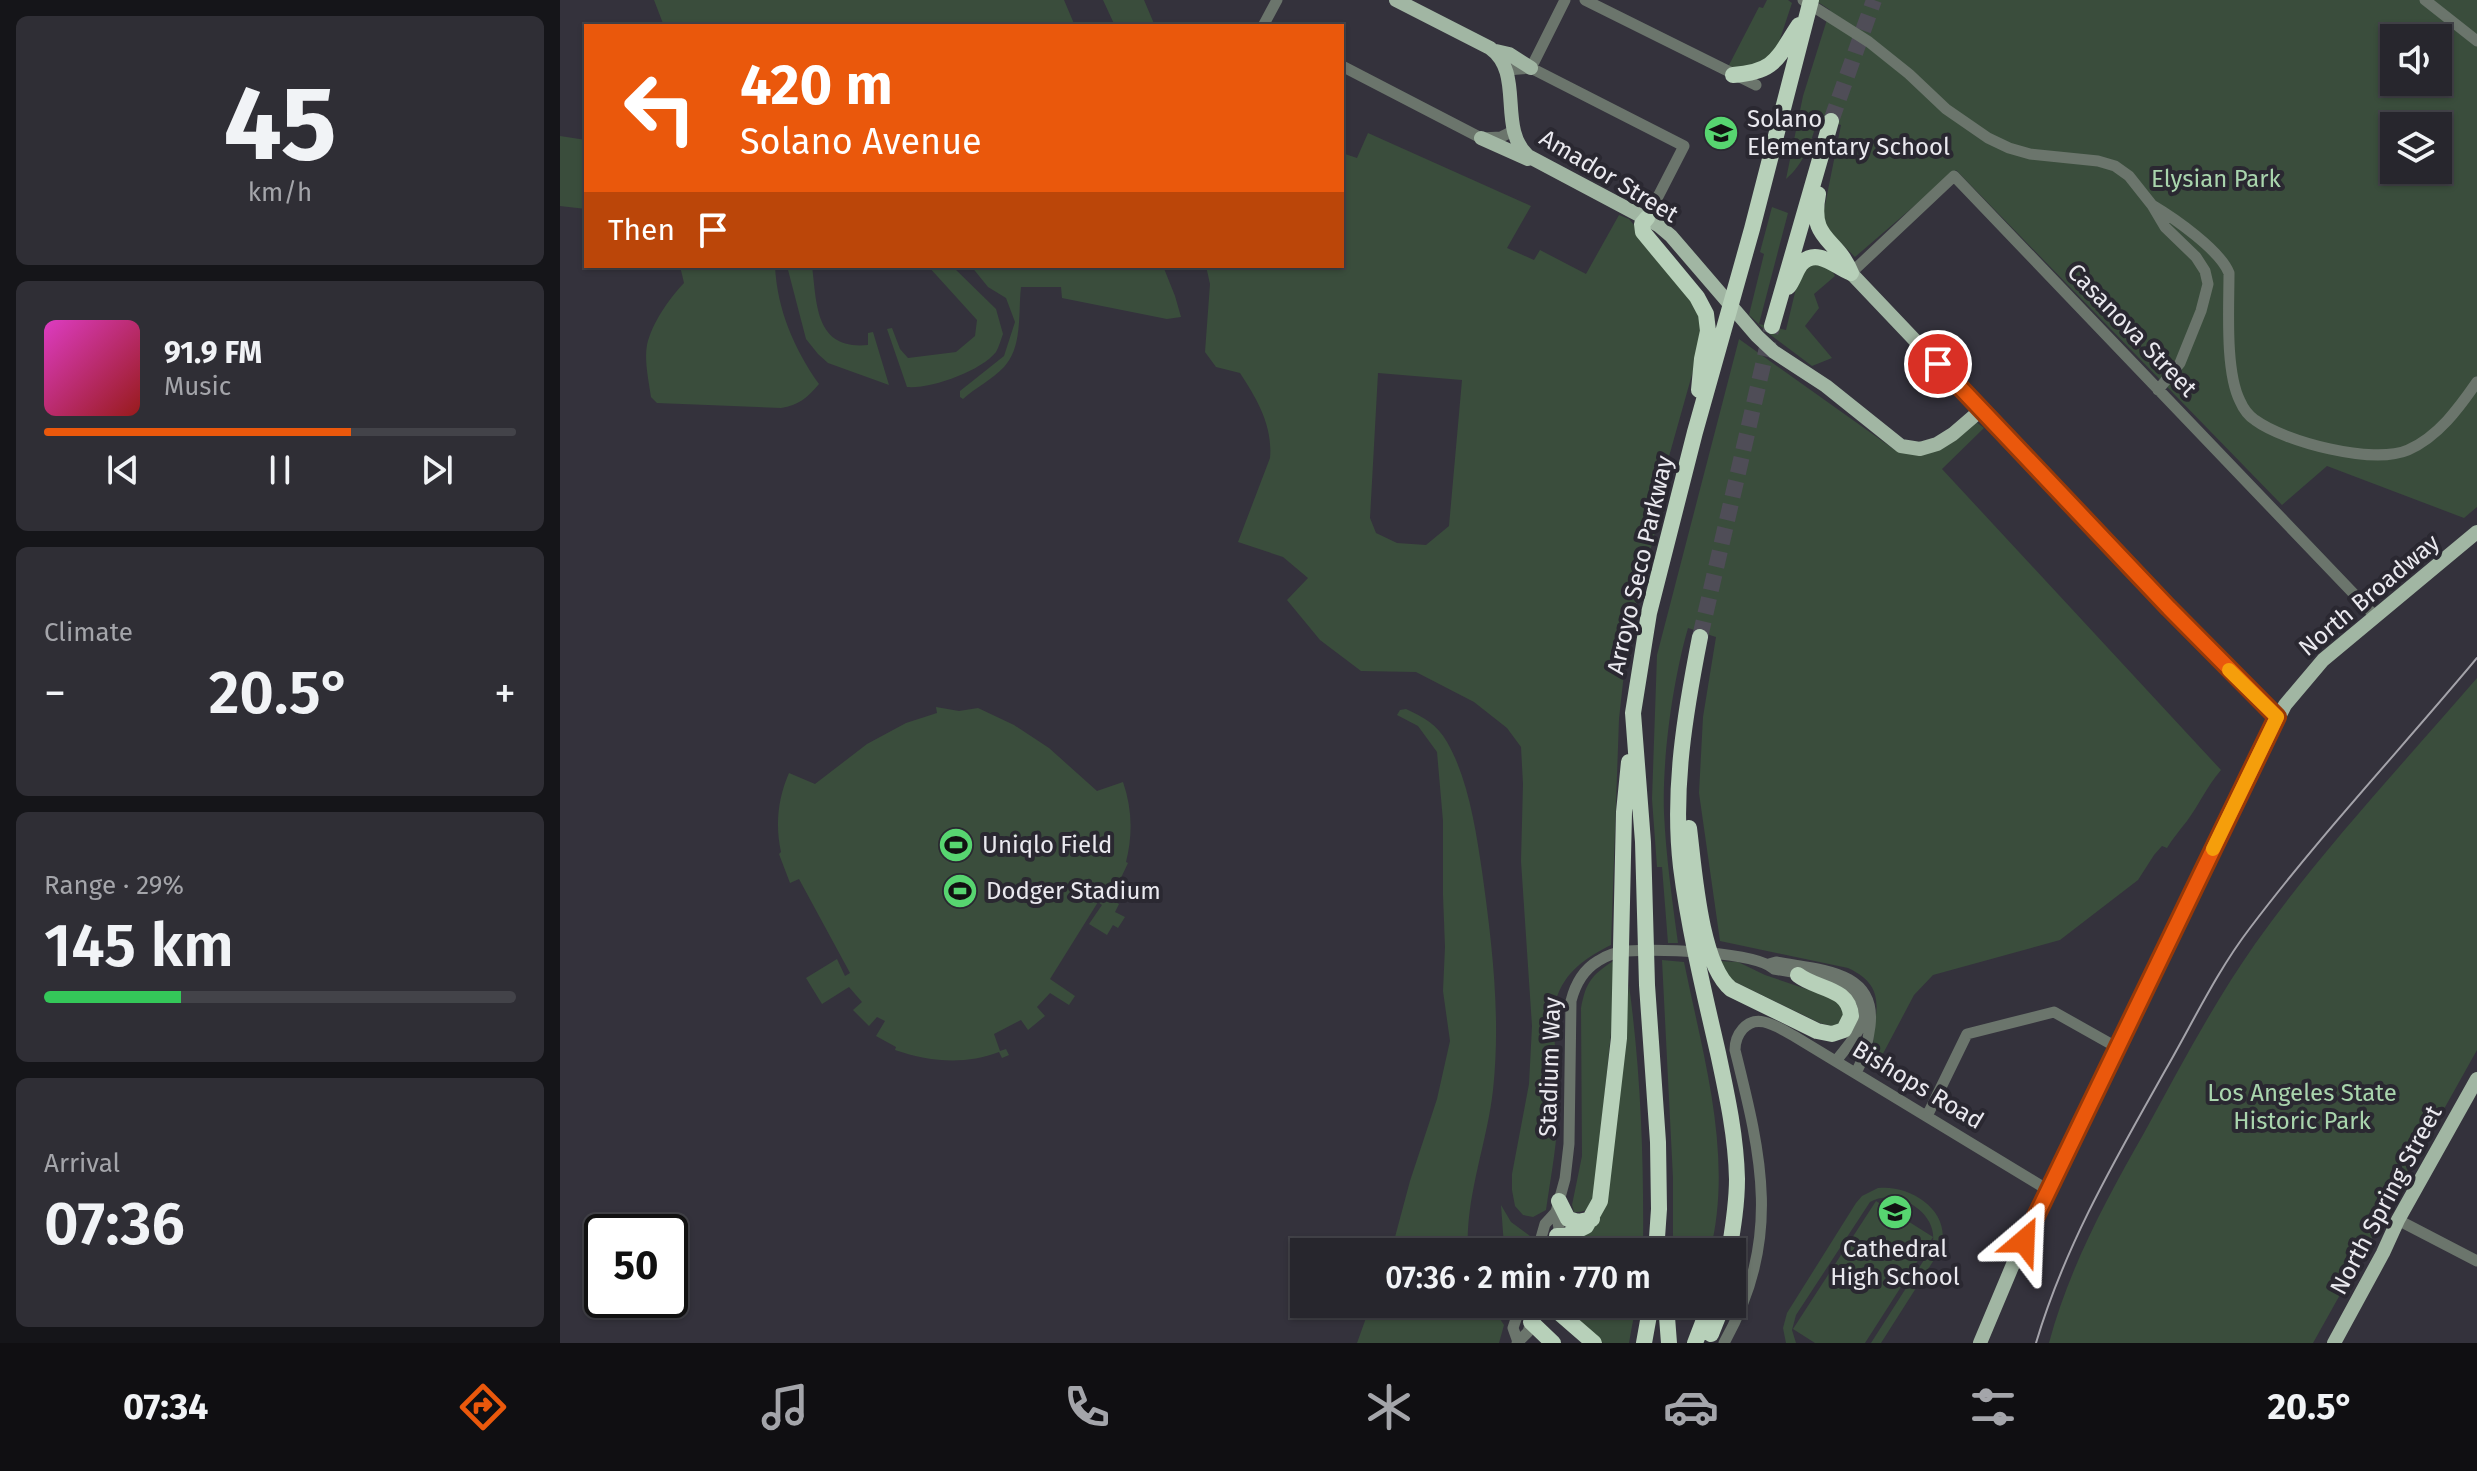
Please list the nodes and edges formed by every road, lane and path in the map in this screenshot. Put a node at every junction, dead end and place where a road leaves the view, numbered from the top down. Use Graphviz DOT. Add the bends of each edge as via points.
graph roads {
  1 [pos="1277,0"];
  2 [pos="1396,0"];
  3 [pos="1565,0"];
  4 [pos="1585,0"];
  5 [pos="2425,0"];
  6 [pos="1807,5"];
  7 [pos="1264,24"];
  8 [pos="2477,41"];
  9 [pos="1500,59"];
  10 [pos="1344,67"];
  11 [pos="1531,68"];
  12 [pos="1733,75"];
  13 [pos="1756,85"];
  14 [pos="1831,121"];
  15 [pos="1513,131"];
  16 [pos="1481,138"];
  17 [pos="1539,163"];
  18 [pos="1816,171"];
  19 [pos="2152,205"];
  20 [pos="1647,218"];
  21 [pos="1851,273"];
  22 [pos="1778,300"];
  23 [pos="1772,326"];
  24 [pos="2477,382"];
  25 [pos="2158,390"];
  26 [pos="1982,409"];
  27 [pos="1695,432"];
  28 [pos="2477,532"];
  29 [pos="2375,616"];
  30 [pos="1700,637"];
  31 [pos="2277,717"];
  32 [pos="1632,725"];
  33 [pos="1680,768"];
  34 [pos="1769,964"];
  35 [pos="1798,975"];
  36 [pos="2118,1048"];
  37 [pos="1836,1061"];
  38 [pos="1856,1073"];
  39 [pos="2477,1079"];
  40 [pos="1927,1116"];
  41 [pos="2048,1190"];
  42 [pos="1557,1207"];
  43 [pos="1659,1209"];
  44 [pos="1592,1219"];
  45 [pos="2398,1220"];
  46 [pos="1541,1238"];
  47 [pos="1556,1238"];
  48 [pos="1561,1238"];
  49 [pos="1657,1238"];
  50 [pos="1661,1238"];
  51 [pos="1731,1238"];
  52 [pos="2477,1261"];
  53 [pos="1516,1318"];
  54 [pos="1532,1318"];
  55 [pos="1566,1318"];
  56 [pos="1648,1318"];
  57 [pos="1667,1318"];
  58 [pos="1705,1318"];
  59 [pos="1717,1318"];
  60 [pos="1531,1322"];
  61 [pos="1518,1342"];
  62 [pos="1594,1342"];
  63 [pos="1553,1343"];
  64 [pos="1644,1343"];
  65 [pos="1669,1343"];
  66 [pos="1695,1343"];
  67 [pos="1707,1343"];
  68 [pos="1724,1343"];
  69 [pos="1980,1343"];
  70 [pos="2334,1343"];
  1 -- 7 [label="street"];
  2 -- 9 [label="main road"];
  3 -- 11 [label="street"];
  4 -- 12 [label="street"];
  5 -- 8 [label="street"];
  6 -- 12 [label="highway" via="1777,59 1751,74"];
  6 -- 19 [label="street" via="1869,42 1988,138 2030,154 2115,166"];
  6 -- 27 [label="highway, Arroyo Seco Parkway"];
  9 -- 11 [label="street"];
  9 -- 11 [label="main road" via="1509,54"];
  9 -- 15 [label="main road"];
  10 -- 16 [label="street"];
  11 -- 20 [label="street" via="1684,146"];
  12 -- 13 [label="street"];
  14 -- 18 [label="highway"];
  15 -- 16 [label="street, Amador Street"];
  15 -- 17 [label="main road, Amador Street" via="1522,150"];
  16 -- 17 [label="main road"];
  17 -- 20 [label="main road, Amador Street"];
  18 -- 21 [label="highway" via="1815,219"];
  18 -- 22 [label="highway"];
  19 -- 24 [label="street" via="2225,262 2234,382 2241,404 2255,420 2338,451 2389,455 2423,442"];
  19 -- 25 [label="street" via="2165,227 2196,257 2208,284 2180,363"];
  20 -- 26 [label="main road, Amador Street" via="1671,236 1774,352 1901,446 1920,449 1937,444"];
  20 -- 27 [label="highway" via="1643,232 1697,297 1708,322"];
  21 -- 22 [label="highway" via="1830,260 1810,258"];
  21 -- 25 [label="street, Casanova Street" via="1954,176"];
  21 -- 26 [label="main road"];
  22 -- 23 [label="highway"];
  25 -- 29 [label="street, Casanova Street"];
  26 -- 31 [label="main road"];
  27 -- 32 [label="highway, Arroyo Seco Parkway" via="1649,613"];
  28 -- 29 [label="main road, North Broadway"];
  29 -- 31 [label="main road, North Broadway" via="2323,660"];
  30 -- 33 [label="highway"];
  31 -- 36 [label="main road, North Broadway"];
  32 -- 43 [label="highway, Arroyo Seco Parkway" via="1643,842"];
  32 -- 44 [label="highway" via="1624,812 1619,1038 1600,1201"];
  33 -- 35 [label="highway" via="1699,899 1716,971 1731,989 1817,1031 1844,1030 1851,1016 1846,999"];
  33 -- 51 [label="highway" via="1681,865 1735,1137"];
  34 -- 35 [label="street, Stadium Way"];
  34 -- 38 [label="street, Stadium Way" via="1838,975 1861,987 1871,1018"];
  34 -- 42 [label="street, Stadium Way" via="1727,954 1637,951 1615,953 1584,974 1570,1009 1569,1144"];
  35 -- 37 [label="street, Stadium Way" via="1844,985 1860,1000 1860,1026"];
  36 -- 40 [label="street" via="2054,1012 1967,1034"];
  36 -- 41 [label="main road, North Broadway"];
  37 -- 38 [label="street, Bishops Road"];
  37 -- 68 [label="street, Bishops Road" via="1764,1022 1745,1026 1738,1034 1735,1044 1763,1195 1757,1256 1736,1323"];
  38 -- 40 [label="street, Bishops Road"];
  39 -- 45 [label="main road, North Spring Street"];
  40 -- 41 [label="street, Bishops Road"];
  41 -- 69 [label="main road, North Broadway"];
  42 -- 44 [label="highway" via="1568,1219"];
  42 -- 46 [label="street, Stadium Way"];
  42 -- 47 [label="street, Stadium Way"];
  43 -- 49 [label="highway, Arroyo Seco Parkway"];
  43 -- 50 [label="highway"];
  44 -- 48 [label="highway"];
  45 -- 52 [label="street"];
  45 -- 70 [label="main road, North Spring Street"];
  53 -- 61 [label="street" via="1513,1328"];
  54 -- 60 [label="street"];
  55 -- 62 [label="highway"];
  56 -- 64 [label="highway"];
  57 -- 65 [label="highway"];
  58 -- 66 [label="highway"];
  59 -- 67 [label="highway"];
  60 -- 61 [label="street"];
  60 -- 63 [label="highway"];
}
